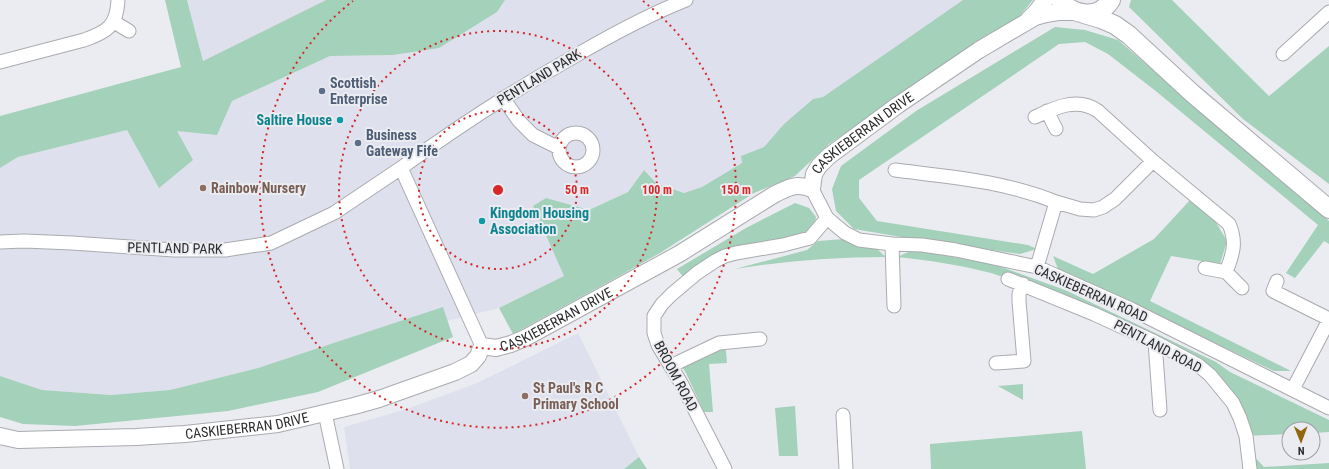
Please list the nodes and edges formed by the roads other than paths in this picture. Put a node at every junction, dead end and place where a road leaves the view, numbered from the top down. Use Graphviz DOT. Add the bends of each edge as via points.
graph roads {
  1 [pos="118,0"];
  2 [pos="686,0"];
  3 [pos="1045,0"];
  4 [pos="1060,0"];
  5 [pos="1111,0"];
  6 [pos="1115,0"];
  7 [pos="1329,12"];
  8 [pos="1080,13"];
  9 [pos="114,22"];
  10 [pos="1023,24"];
  11 [pos="129,30"];
  12 [pos="1129,35"];
  13 [pos="1283,54"];
  14 [pos="0,62"];
  15 [pos="503,98"];
  16 [pos="1047,111"];
  17 [pos="1035,117"];
  18 [pos="1056,129"];
  19 [pos="559,148"];
  20 [pos="1153,161"];
  21 [pos="401,168"];
  22 [pos="895,170"];
  23 [pos="812,189"];
  24 [pos="1056,202"];
  25 [pos="1329,209"];
  26 [pos="827,218"];
  27 [pos="0,242"];
  28 [pos="892,244"];
  29 [pos="1038,267"];
  30 [pos="1205,268"];
  31 [pos="1226,272"];
  32 [pos="1008,279"];
  33 [pos="1277,280"];
  34 [pos="1023,284"];
  35 [pos="1242,288"];
  36 [pos="894,306"];
  37 [pos="1329,320"];
  38 [pos="760,339"];
  39 [pos="1155,342"];
  40 [pos="482,346"];
  41 [pos="996,364"];
  42 [pos="671,367"];
  43 [pos="1293,389"];
  44 [pos="1329,408"];
  45 [pos="1160,410"];
  46 [pos="325,413"];
  47 [pos="844,415"];
  48 [pos="0,436"];
  49 [pos="18,440"];
  50 [pos="0,446"];
  51 [pos="337,469"];
  52 [pos="725,469"];
  53 [pos="846,469"];
  54 [pos="1250,469"];
  1 -- 9 [label="street"];
  2 -- 15 [label="street, PENTLAND PARK" via="596,43"];
  3 -- 10 [label="street, CASKIEBERRAN DRIVE"];
  4 -- 8 [label="main road" via="1066,7"];
  5 -- 8 [label="main road" via="1104,8 1095,12"];
  6 -- 12 [label="main road" via="1115,10"];
  7 -- 13 [label="street"];
  8 -- 10 [label="street, CASKIEBERRAN DRIVE" via="1046,14"];
  8 -- 12 [label="main road" via="1115,25"];
  9 -- 11 [label="street"];
  9 -- 14 [label="street" via="96,36"];
  10 -- 23 [label="street, CASKIEBERRAN DRIVE" via="979,50 841,146 819,166 814,174"];
  12 -- 25 [label="main road" via="1193,94"];
  15 -- 19 [label="street" via="519,121 533,135"];
  15 -- 21 [label="street, PENTLAND PARK"];
  16 -- 17 [label="street"];
  16 -- 18 [label="street"];
  16 -- 20 [label="street" via="1078,103 1092,107"];
  20 -- 24 [label="street" via="1115,200 1103,207 1080,210"];
  20 -- 31 [label="street" via="1229,224 1233,232 1234,250"];
  21 -- 27 [label="street, PENTLAND PARK" via="334,214 271,242 226,250"];
  21 -- 40 [label="street"];
  22 -- 24 [label="street" via="993,182"];
  23 -- 26 [label="street, CASKIEBERRAN ROAD"];
  23 -- 40 [label="street, CASKIEBERRAN DRIVE" via="800,185 775,194 679,254 525,338 496,348"];
  24 -- 29 [label="street"];
  26 -- 28 [label="street, CASKIEBERRAN ROAD" via="845,233 859,240"];
  26 -- 42 [label="street, BROOM ROAD" via="810,238 725,256 696,273 672,294 654,316 654,333 658,345"];
  28 -- 29 [label="street, CASKIEBERRAN ROAD" via="956,250"];
  28 -- 36 [label="street"];
  29 -- 43 [label="street, CASKIEBERRAN ROAD" via="1131,309"];
  30 -- 31 [label="street"];
  31 -- 35 [label="street"];
  32 -- 34 [label="street, PENTLAND ROAD"];
  33 -- 37 [label="street" via="1273,290"];
  34 -- 39 [label="street, PENTLAND ROAD"];
  34 -- 41 [label="street" via="1019,301 1024,361"];
  37 -- 43 [label="street"];
  38 -- 42 [label="street" via="719,343"];
  39 -- 45 [label="street"];
  39 -- 54 [label="street, PENTLAND ROAD" via="1198,365 1230,398 1246,436"];
  40 -- 46 [label="street, CASKIEBERRAN DRIVE" via="471,364 455,372 379,399"];
  42 -- 52 [label="street, BROOM ROAD"];
  43 -- 44 [label="street, CASKIEBERRAN ROAD"];
  46 -- 49 [label="street, CASKIEBERRAN DRIVE" via="278,424 185,434"];
  46 -- 51 [label="street"];
  47 -- 53 [label="street"];
  48 -- 49 [label="street, CASKIEBERRAN DRIVE"];
  49 -- 50 [label="street, CASKIEBERRAN DRIVE"];
}
